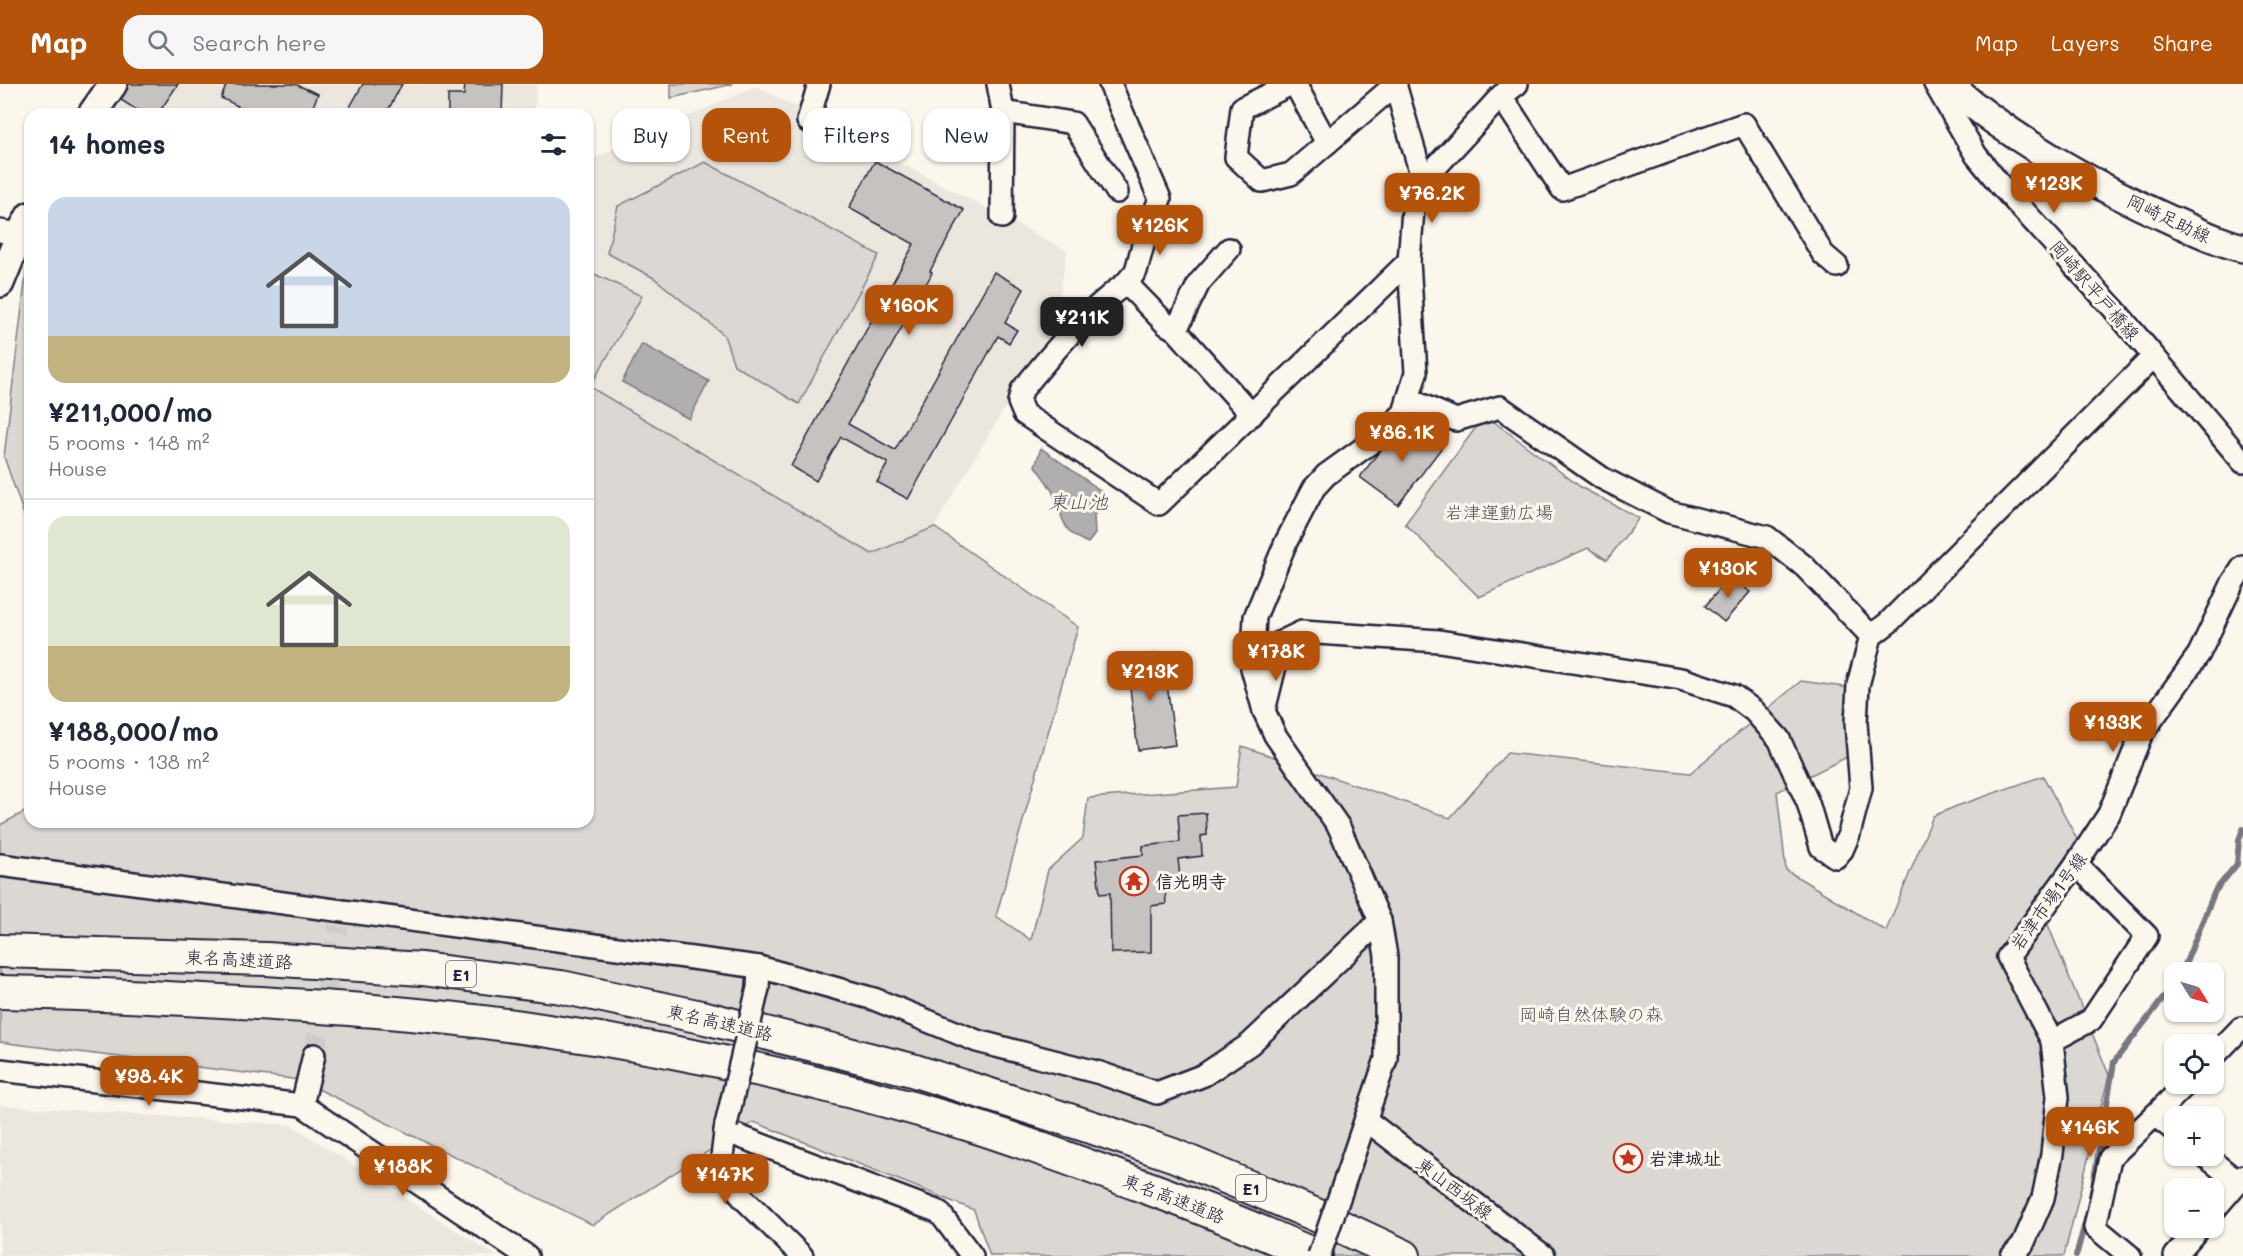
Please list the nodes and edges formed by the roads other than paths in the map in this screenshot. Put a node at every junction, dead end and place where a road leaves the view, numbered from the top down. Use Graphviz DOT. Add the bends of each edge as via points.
graph roads {
  1 [pos="112,84"];
  2 [pos="819,84"];
  3 [pos="998,84"];
  4 [pos="1110,84"];
  5 [pos="1293,84"];
  6 [pos="1396,84"];
  7 [pos="1935,84"];
  8 [pos="1948,84"];
  9 [pos="1509,90"];
  10 [pos="96,108"];
  11 [pos="812,108"];
  12 [pos="1002,108"];
  13 [pos="1010,113"];
  14 [pos="1327,143"];
  15 [pos="1003,162"];
  16 [pos="1423,181"];
  17 [pos="1117,192"];
  18 [pos="1002,217"];
  19 [pos="17,227"];
  20 [pos="2243,248"];
  21 [pos="1229,249"];
  22 [pos="1409,261"];
  23 [pos="1837,266"];
  24 [pos="0,283"];
  25 [pos="1126,283"];
  26 [pos="1176,330"];
  27 [pos="2153,357"];
  28 [pos="1408,399"];
  29 [pos="1252,415"];
  30 [pos="2243,462"];
  31 [pos="2243,567"];
  32 [pos="1871,636"];
  33 [pos="1264,711"];
  34 [pos="2076,864"];
  35 [pos="0,866"];
  36 [pos="1380,921"];
  37 [pos="0,951"];
  38 [pos="759,967"];
  39 [pos="0,992"];
  40 [pos="2243,1029"];
  41 [pos="2052,1041"];
  42 [pos="2224,1047"];
  43 [pos="314,1055"];
  44 [pos="0,1070"];
  45 [pos="2176,1094"];
  46 [pos="302,1105"];
  47 [pos="2155,1115"];
  48 [pos="1366,1120"];
  49 [pos="2164,1122"];
  50 [pos="726,1128"];
  51 [pos="2220,1166"];
  52 [pos="2240,1179"];
  53 [pos="2224,1198"];
  54 [pos="2191,1238"];
  55 [pos="526,1256"];
  56 [pos="802,1256"];
  57 [pos="972,1256"];
  58 [pos="1318,1256"];
  59 [pos="1404,1256"];
  60 [pos="1544,1256"];
  61 [pos="2013,1256"];
  62 [pos="2130,1256"];
  63 [pos="2175,1256"];
  1 -- 10 [label="main road"];
  2 -- 11 [label="street"];
  3 -- 12 [label="street"];
  4 -- 25 [label="street" via="1160,199 1136,271"];
  5 -- 14 [label="street"];
  5 -- 14 [label="street" via="1242,108 1236,157 1262,181 1292,174"];
  6 -- 14 [label="street"];
  6 -- 16 [label="street"];
  7 -- 27 [label="street, 岡崎駅平戸橋線" via="1976,155"];
  8 -- 20 [label="main road, 岡崎足助線" via="2044,154 2161,215"];
  9 -- 16 [label="street"];
  9 -- 23 [label="street" via="1562,189 1744,124 1823,254"];
  13 -- 17 [label="street" via="1073,123"];
  15 -- 18 [label="street"];
  16 -- 22 [label="street" via="1413,210"];
  19 -- 24 [label="main road"];
  21 -- 26 [label="street" via="1199,283"];
  22 -- 28 [label="street" via="1416,373"];
  22 -- 29 [label="street"];
  25 -- 26 [label="street"];
  25 -- 29 [label="street" via="1104,298 1070,332 1022,390 1019,402 1024,414 1159,504"];
  26 -- 29 [label="street"];
  27 -- 30 [label="street, 岡崎駅平戸橋線"];
  27 -- 32 [label="street"];
  28 -- 32 [label="street" via="1455,420 1500,407 1602,478 1669,512 1767,537 1804,566"];
  28 -- 33 [label="street" via="1404,413 1314,488 1286,542 1255,617 1251,668"];
  31 -- 34 [label="street, 岩津市場1号線" via="2199,654 2141,735 2109,814"];
  32 -- 33 [label="street" via="1858,685 1856,723 1861,788 1849,834 1836,857 1821,847 1808,804 1779,739 1734,696 1681,679 1439,641 1302,632 1281,642"];
  33 -- 36 [label="street" via="1275,735 1339,827"];
  34 -- 41 [label="street, 岩津市場1号線" via="2008,957"];
  34 -- 41 [label="street" via="2147,936 2091,1020"];
  35 -- 38 [label="street" via="341,918"];
  36 -- 38 [label="street" via="1250,1044 1204,1075 1156,1093 1100,1073 977,1041 874,999"];
  36 -- 48 [label="street" via="1386,956 1386,1059"];
  37 -- 59 [label="highway, 東名高速道路 / E1" via="266,959 422,969 572,990 706,1018 912,1070 1094,1128 1173,1155"];
  38 -- 50 [label="street, bridge" via="758,988"];
  39 -- 58 [label="highway, 東名高速道路 / E1" via="393,1012 541,1030 697,1057 835,1087 970,1125 1258,1229"];
  40 -- 42 [label="street"];
  41 -- 61 [label="street, 岩津市場1号線" via="2058,1097 2052,1154 2043,1198 2023,1244"];
  43 -- 46 [label="street"];
  44 -- 46 [label="street"];
  45 -- 47 [label="street"];
  46 -- 55 [label="street"];
  47 -- 49 [label="street"];
  47 -- 62 [label="street" via="2110,1158 2095,1227"];
  48 -- 58 [label="street, bridge"];
  48 -- 60 [label="street, 東山西坂線"];
  50 -- 56 [label="street" via="721,1165 743,1197"];
  50 -- 57 [label="street" via="939,1212"];
  51 -- 52 [label="street"];
  52 -- 53 [label="street"];
  54 -- 63 [label="street"];
}
